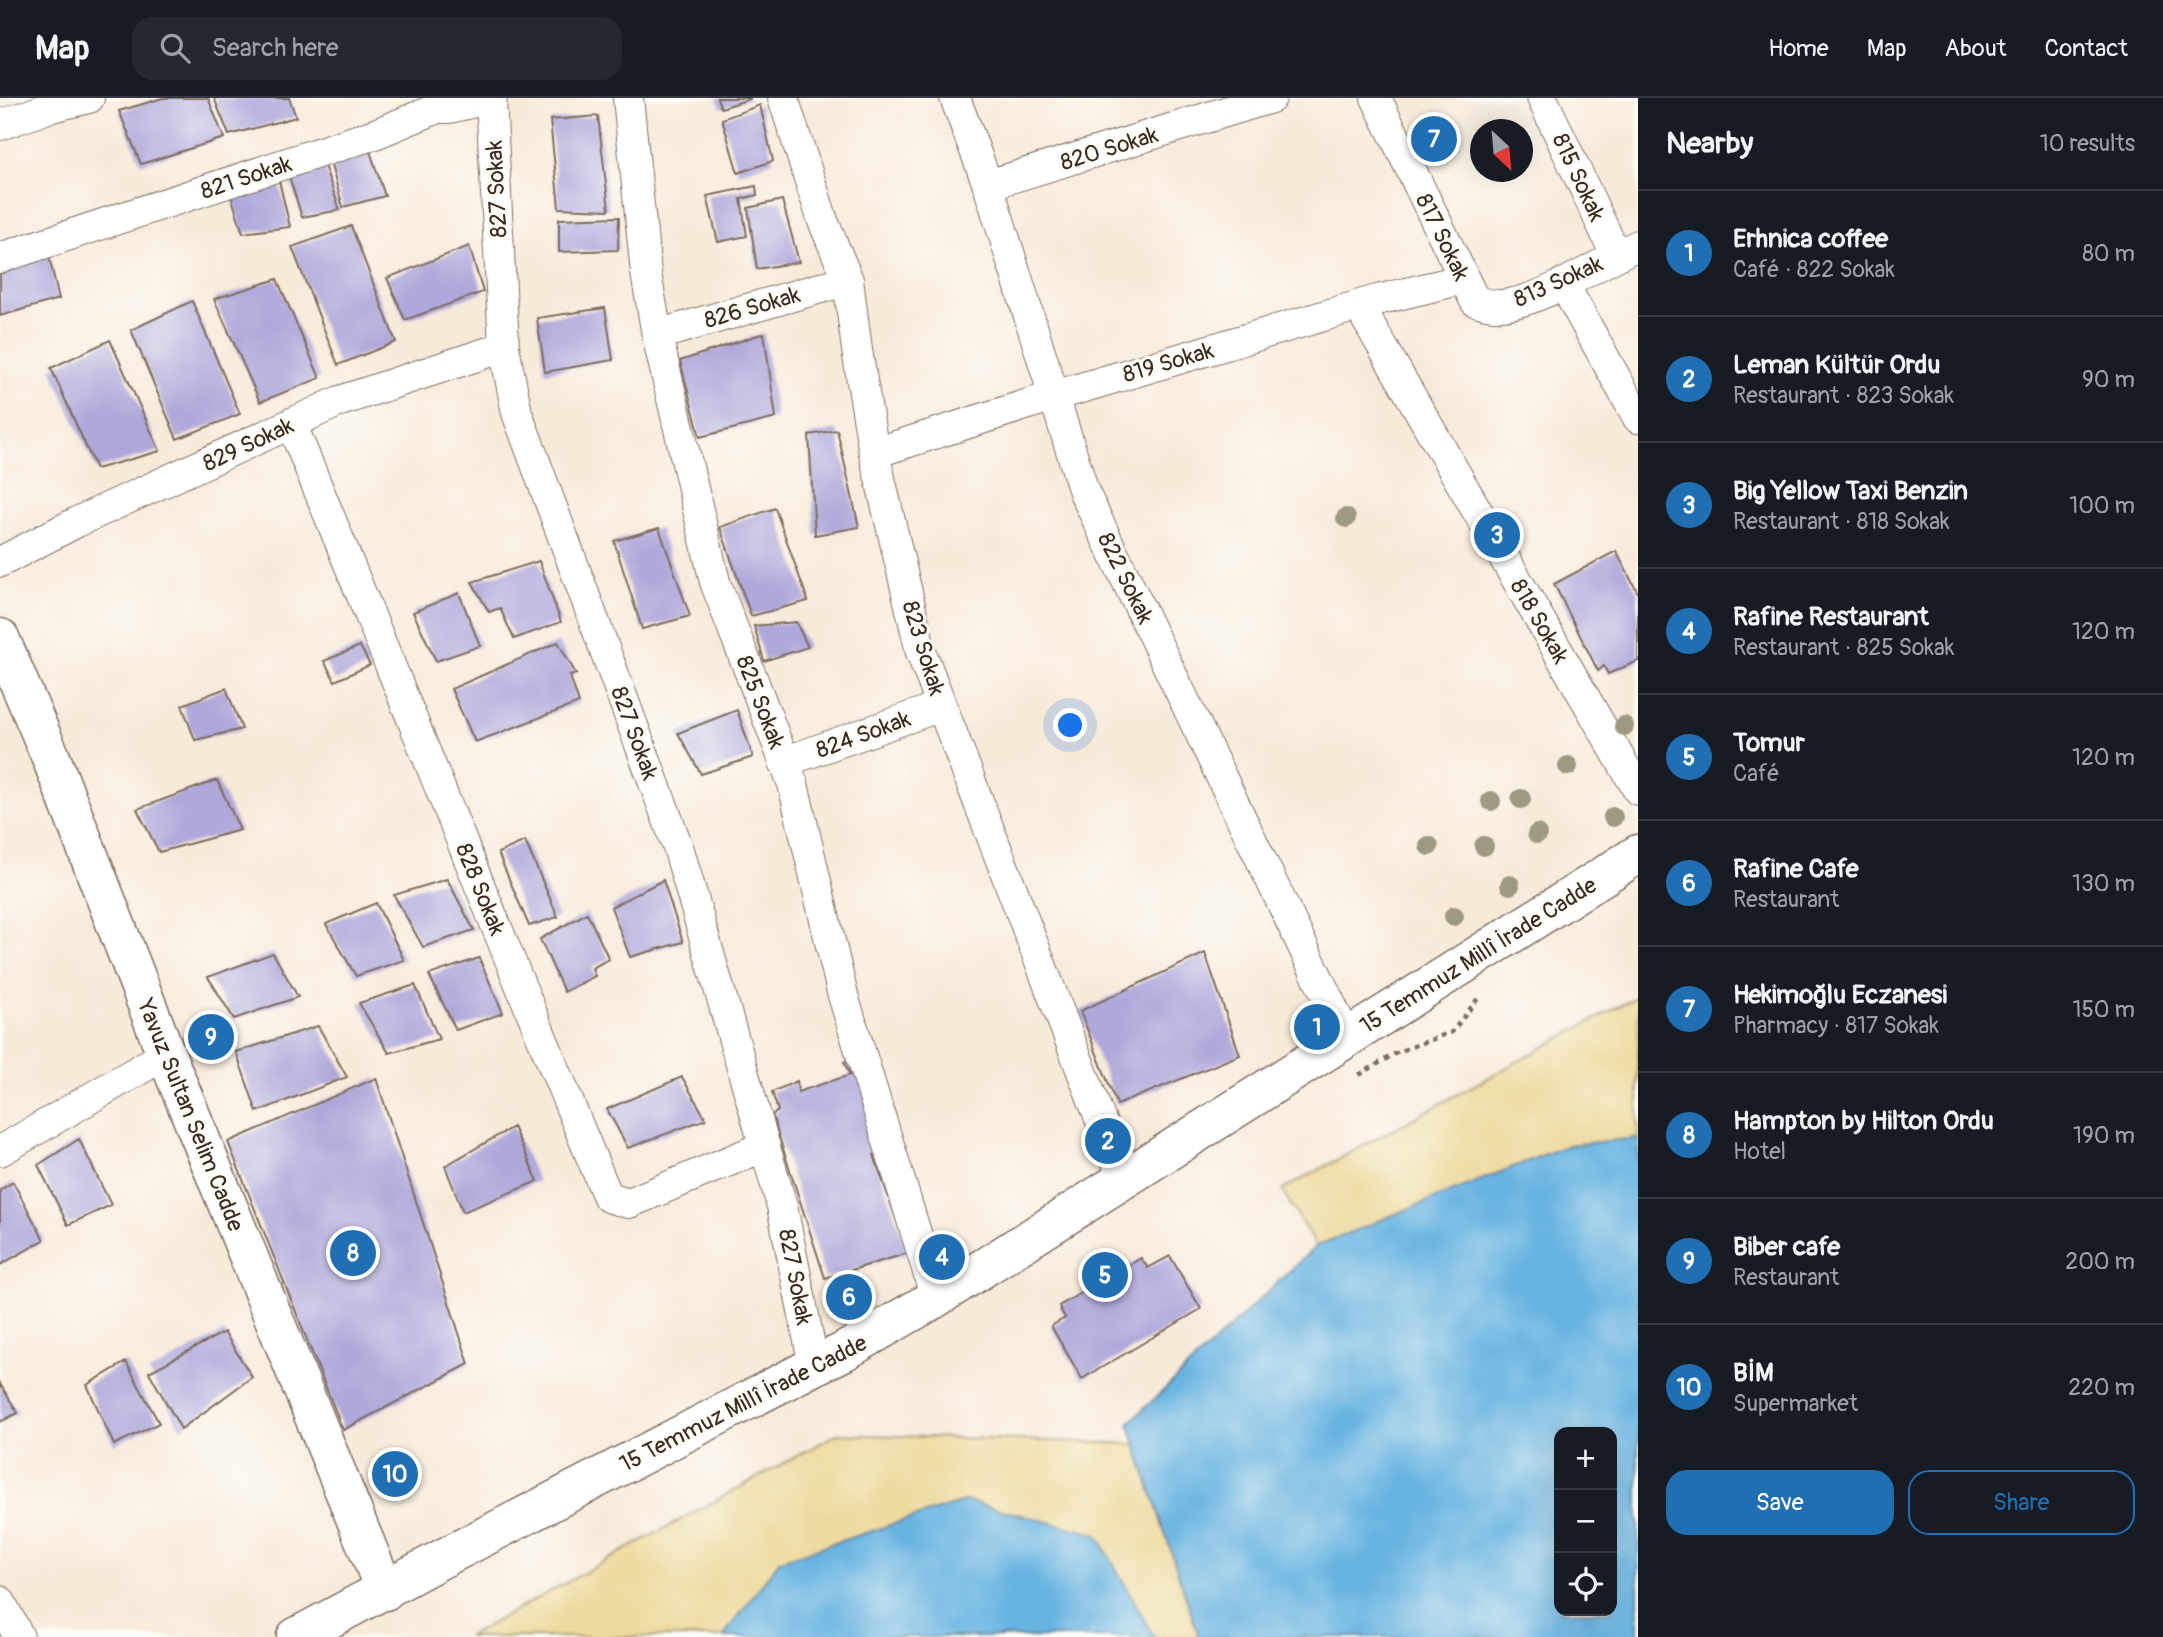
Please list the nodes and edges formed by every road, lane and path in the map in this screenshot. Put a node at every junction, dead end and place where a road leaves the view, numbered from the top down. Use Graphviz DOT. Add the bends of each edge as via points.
graph roads {
  1 [pos="89,98"];
  2 [pos="491,98"];
  3 [pos="628,98"];
  4 [pos="783,98"];
  5 [pos="955,98"];
  6 [pos="1270,98"];
  7 [pos="1376,98"];
  8 [pos="1542,98"];
  9 [pos="44,103"];
  10 [pos="439,103"];
  11 [pos="0,125"];
  12 [pos="988,185"];
  13 [pos="1627,250"];
  14 [pos="0,258"];
  15 [pos="848,280"];
  16 [pos="1563,283"];
  17 [pos="1469,290"];
  18 [pos="1359,306"];
  19 [pos="657,335"];
  20 [pos="504,347"];
  21 [pos="1054,396"];
  22 [pos="1638,418"];
  23 [pos="291,424"];
  24 [pos="874,453"];
  25 [pos="0,562"];
  26 [pos="0,638"];
  27 [pos="941,706"];
  28 [pos="784,762"];
  29 [pos="1638,790"];
  30 [pos="1638,854"];
  31 [pos="1347,1038"];
  32 [pos="166,1054"];
  33 [pos="3,1144"];
  34 [pos="765,1146"];
  35 [pos="1124,1181"];
  36 [pos="936,1298"];
  37 [pos="814,1366"];
  38 [pos="385,1591"];
  39 [pos="0,1601"];
  40 [pos="19,1637"];
  41 [pos="296,1637"];
  1 -- 9 [label="street"];
  2 -- 10 [label="street, 821 Sokak"];
  2 -- 20 [label="street, 827 Sokak"];
  3 -- 19 [label="street, 825 Sokak"];
  4 -- 15 [label="street, 823 Sokak" via="823,221"];
  5 -- 12 [label="street, 822 Sokak"];
  6 -- 12 [label="street, 820 Sokak"];
  7 -- 17 [label="street, 817 Sokak"];
  8 -- 13 [label="street, 815 Sokak"];
  9 -- 11 [label="street"];
  10 -- 14 [label="street, 821 Sokak" via="375,134"];
  12 -- 21 [label="street, 822 Sokak"];
  13 -- 16 [label="street, 813 Sokak"];
  15 -- 19 [label="street, 826 Sokak"];
  15 -- 24 [label="street, 823 Sokak"];
  16 -- 17 [label="street, 813 Sokak" via="1503,305 1491,305"];
  16 -- 22 [label="street"];
  17 -- 18 [label="street, 819 Sokak" via="1408,291"];
  18 -- 21 [label="street, 819 Sokak"];
  18 -- 29 [label="street, 818 Sokak"];
  19 -- 28 [label="street, 825 Sokak" via="715,582"];
  20 -- 23 [label="street, 829 Sokak" via="340,401"];
  20 -- 34 [label="street, 827 Sokak" via="517,413 679,850"];
  21 -- 24 [label="street, 819 Sokak"];
  21 -- 31 [label="street, 822 Sokak" via="1084,492"];
  23 -- 25 [label="street, 829 Sokak"];
  23 -- 34 [label="street, 828 Sokak" via="608,1197 629,1203"];
  24 -- 27 [label="street, 823 Sokak" via="921,652"];
  26 -- 32 [label="main road, Yavuz Sultan Selim Cadde"];
  27 -- 28 [label="street, 824 Sokak"];
  27 -- 35 [label="street, 823 Sokak"];
  28 -- 36 [label="street, 825 Sokak" via="842,992"];
  30 -- 31 [label="main road, 15 Temmuz Millî İrade Cadde"];
  31 -- 35 [label="main road, 15 Temmuz Millî İrade Cadde"];
  32 -- 33 [label="street"];
  32 -- 38 [label="main road, Yavuz Sultan Selim Cadde"];
  34 -- 37 [label="street, 827 Sokak" via="782,1206"];
  35 -- 36 [label="main road, 15 Temmuz Millî İrade Cadde"];
  36 -- 37 [label="main road, 15 Temmuz Millî İrade Cadde"];
  37 -- 38 [label="main road, 15 Temmuz Millî İrade Cadde"];
  38 -- 41 [label="main road, 15 Temmuz Millî İrade Cadde"];
  39 -- 40 [label="street"];
}
